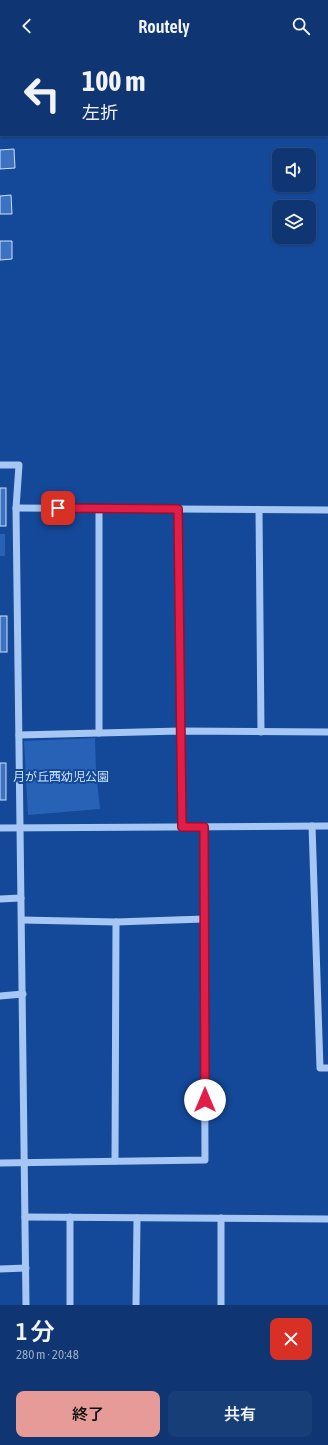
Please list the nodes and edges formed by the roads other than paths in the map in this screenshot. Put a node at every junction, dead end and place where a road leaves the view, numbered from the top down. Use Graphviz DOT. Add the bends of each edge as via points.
graph roads {
  1 [pos="0,465"];
  2 [pos="16,508"];
  3 [pos="99,508"];
  4 [pos="178,509"];
  5 [pos="259,510"];
  6 [pos="328,510"];
  7 [pos="180,732"];
  8 [pos="261,732"];
  9 [pos="328,732"];
  10 [pos="99,733"];
  11 [pos="19,735"];
  12 [pos="312,826"];
  13 [pos="328,826"];
  14 [pos="182,827"];
  15 [pos="204,827"];
  16 [pos="0,828"];
  17 [pos="20,828"];
  18 [pos="0,898"];
  19 [pos="21,898"];
  20 [pos="204,919"];
  21 [pos="22,920"];
  22 [pos="116,922"];
  23 [pos="23,994"];
  24 [pos="0,996"];
  25 [pos="328,1068"];
  26 [pos="115,1161"];
  27 [pos="0,1163"];
  28 [pos="25,1163"];
  29 [pos="25,1217"];
  30 [pos="70,1217"];
  31 [pos="137,1218"];
  32 [pos="221,1218"];
  33 [pos="328,1219"];
  34 [pos="26,1268"];
  35 [pos="0,1269"];
  36 [pos="26,1305"];
  37 [pos="70,1305"];
  38 [pos="136,1305"];
  39 [pos="221,1305"];
  1 -- 2 [label="street" via="19,465"];
  2 -- 3 [label="street"];
  2 -- 11 [label="street"];
  3 -- 4 [label="street"];
  3 -- 10 [label="street"];
  4 -- 5 [label="street"];
  4 -- 7 [label="street"];
  5 -- 6 [label="street"];
  5 -- 8 [label="street"];
  7 -- 8 [label="street"];
  7 -- 10 [label="street"];
  7 -- 14 [label="street"];
  8 -- 9 [label="street"];
  10 -- 11 [label="street"];
  11 -- 17 [label="street"];
  12 -- 13 [label="street"];
  12 -- 15 [label="street"];
  12 -- 25 [label="street" via="320,1068"];
  14 -- 15 [label="street"];
  14 -- 17 [label="street"];
  15 -- 20 [label="street"];
  16 -- 17 [label="street"];
  17 -- 19 [label="street"];
  18 -- 19 [label="street"];
  19 -- 21 [label="street"];
  20 -- 22 [label="street"];
  20 -- 26 [label="street" via="205,1160"];
  21 -- 22 [label="street"];
  21 -- 23 [label="street"];
  22 -- 26 [label="street"];
  23 -- 24 [label="street"];
  23 -- 28 [label="street"];
  26 -- 28 [label="street"];
  27 -- 28 [label="street"];
  28 -- 29 [label="street"];
  29 -- 30 [label="street"];
  29 -- 34 [label="street"];
  30 -- 31 [label="street"];
  30 -- 37 [label="street"];
  31 -- 32 [label="street"];
  31 -- 38 [label="street"];
  32 -- 33 [label="street"];
  32 -- 39 [label="street"];
  34 -- 35 [label="street"];
  34 -- 36 [label="street"];
}
